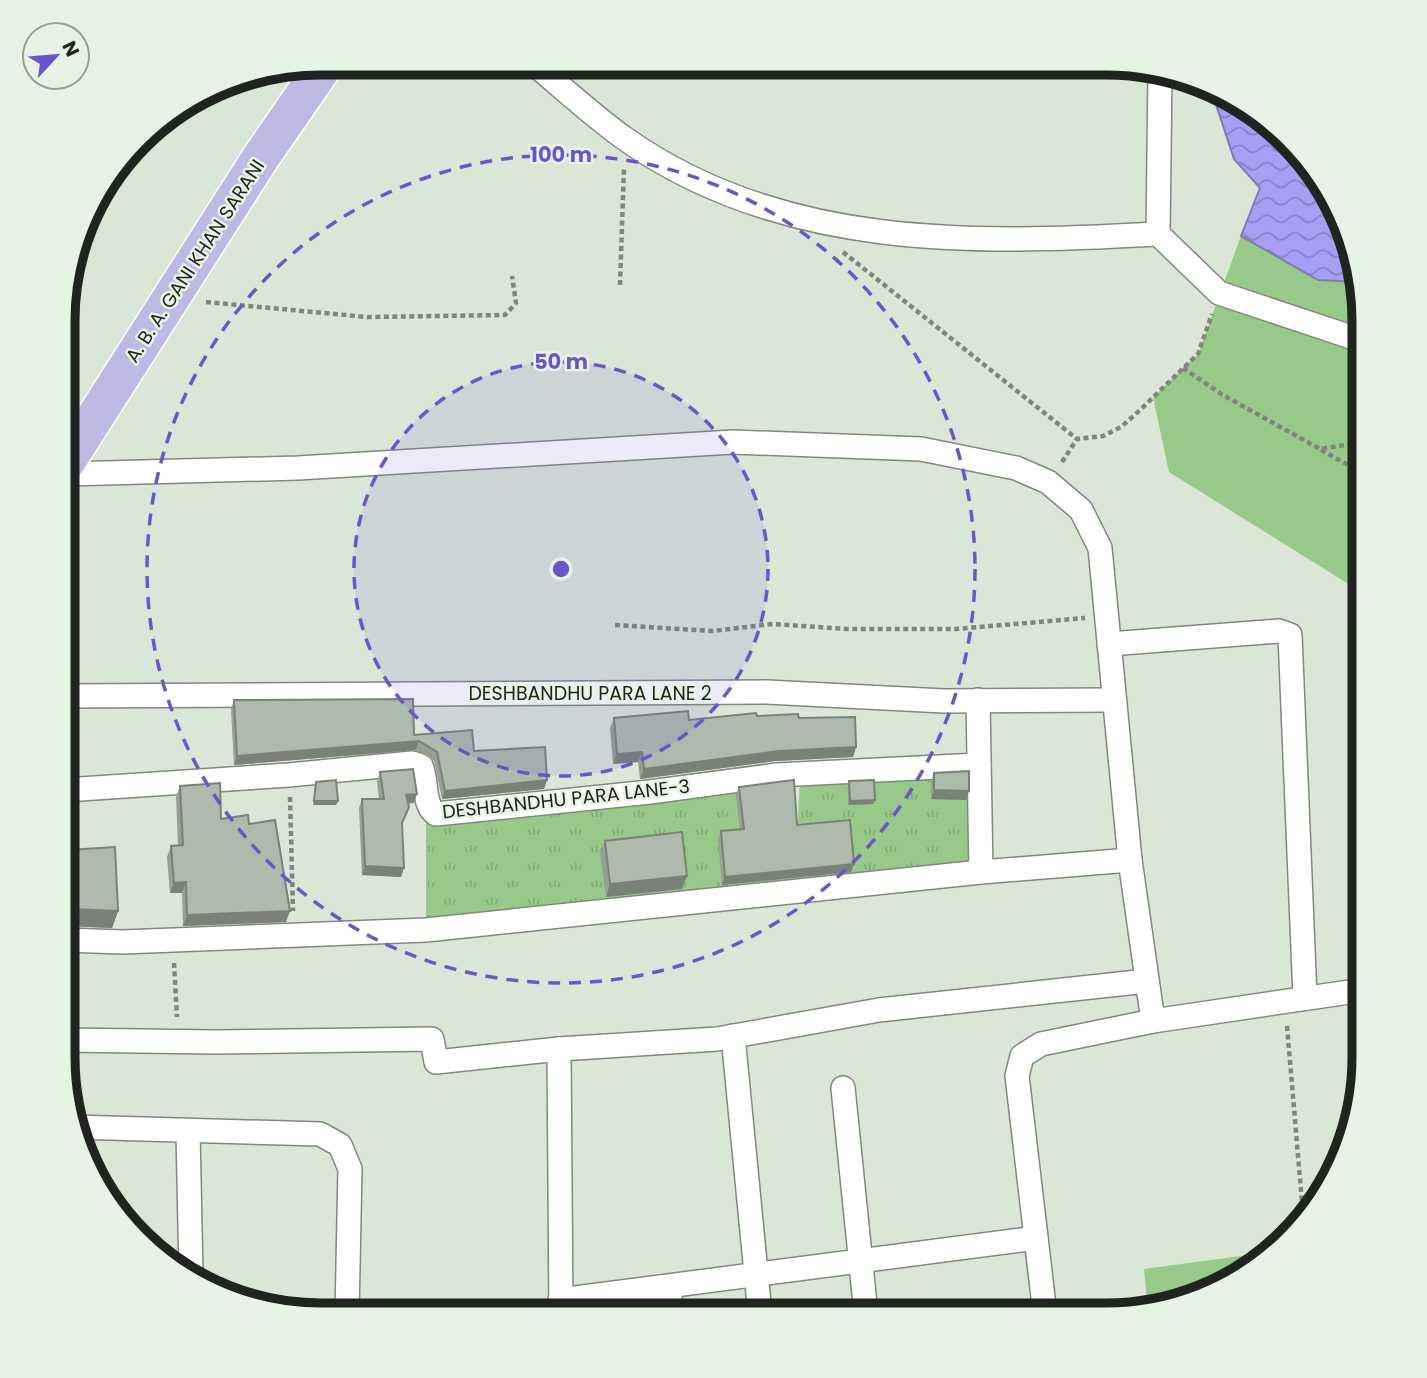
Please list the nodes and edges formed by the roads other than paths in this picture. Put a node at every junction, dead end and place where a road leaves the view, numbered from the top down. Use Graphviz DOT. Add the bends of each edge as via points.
graph roads {
  1 [pos="318,75"];
  2 [pos="548,75"];
  3 [pos="1160,81"];
  4 [pos="1158,234"];
  5 [pos="1351,337"];
  6 [pos="75,446"];
  7 [pos="75,454"];
  8 [pos="1109,643"];
  9 [pos="75,696"];
  10 [pos="1114,699"];
  11 [pos="978,700"];
  12 [pos="979,765"];
  13 [pos="76,789"];
  14 [pos="1130,860"];
  15 [pos="981,872"];
  16 [pos="76,940"];
  17 [pos="1147,981"];
  18 [pos="1352,991"];
  19 [pos="1295,999"];
  20 [pos="1153,1021"];
  21 [pos="733,1036"];
  22 [pos="76,1040"];
  23 [pos="559,1049"];
  24 [pos="843,1088"];
  25 [pos="86,1128"];
  26 [pos="188,1132"];
  27 [pos="1036,1238"];
  28 [pos="862,1261"];
  29 [pos="191,1265"];
  30 [pos="757,1275"];
  31 [pos="670,1287"];
  32 [pos="759,1302"];
  33 [pos="865,1302"];
  34 [pos="1044,1302"];
  35 [pos="347,1303"];
  36 [pos="561,1303"];
  37 [pos="585,1303"];
  38 [pos="670,1303"];
  1 -- 6 [label="main road, A. B. A. GANI KHAN SARANI"];
  2 -- 4 [label="street" via="625,138 697,180 802,220 957,237 1035,240"];
  3 -- 4 [label="street"];
  4 -- 5 [label="street" via="1219,293"];
  7 -- 8 [label="street" via="298,468 733,442 921,449 1016,468 1048,482 1082,510 1100,548"];
  8 -- 10 [label="street"];
  8 -- 19 [label="street" via="1279,631 1290,635"];
  9 -- 11 [label="street, DESHBANDHU PARA LANE 2" via="767,692"];
  10 -- 11 [label="street, DESHBANDHU PARA LANE 2"];
  10 -- 14 [label="street"];
  11 -- 12 [label="street"];
  12 -- 13 [label="street, DESHBANDHU PARA LANE-3" via="777,775 436,814 428,804 426,775 421,766 412,763"];
  12 -- 15 [label="street"];
  14 -- 15 [label="street"];
  14 -- 17 [label="street"];
  15 -- 16 [label="street" via="426,930"];
  17 -- 20 [label="street"];
  17 -- 21 [label="street" via="879,1010"];
  18 -- 19 [label="street"];
  19 -- 20 [label="street"];
  20 -- 27 [label="street" via="1041,1044 1022,1056 1017,1076"];
  21 -- 23 [label="street"];
  21 -- 30 [label="street"];
  22 -- 23 [label="street" via="432,1039 436,1062"];
  23 -- 36 [label="street"];
  24 -- 28 [label="street"];
  25 -- 26 [label="street"];
  26 -- 29 [label="street"];
  26 -- 35 [label="street" via="320,1134 340,1145 351,1169"];
  27 -- 28 [label="street"];
  27 -- 34 [label="street"];
  28 -- 30 [label="street"];
  28 -- 33 [label="street"];
  30 -- 31 [label="street"];
  30 -- 32 [label="street"];
  31 -- 37 [label="street"];
  31 -- 38 [label="street"];
}
